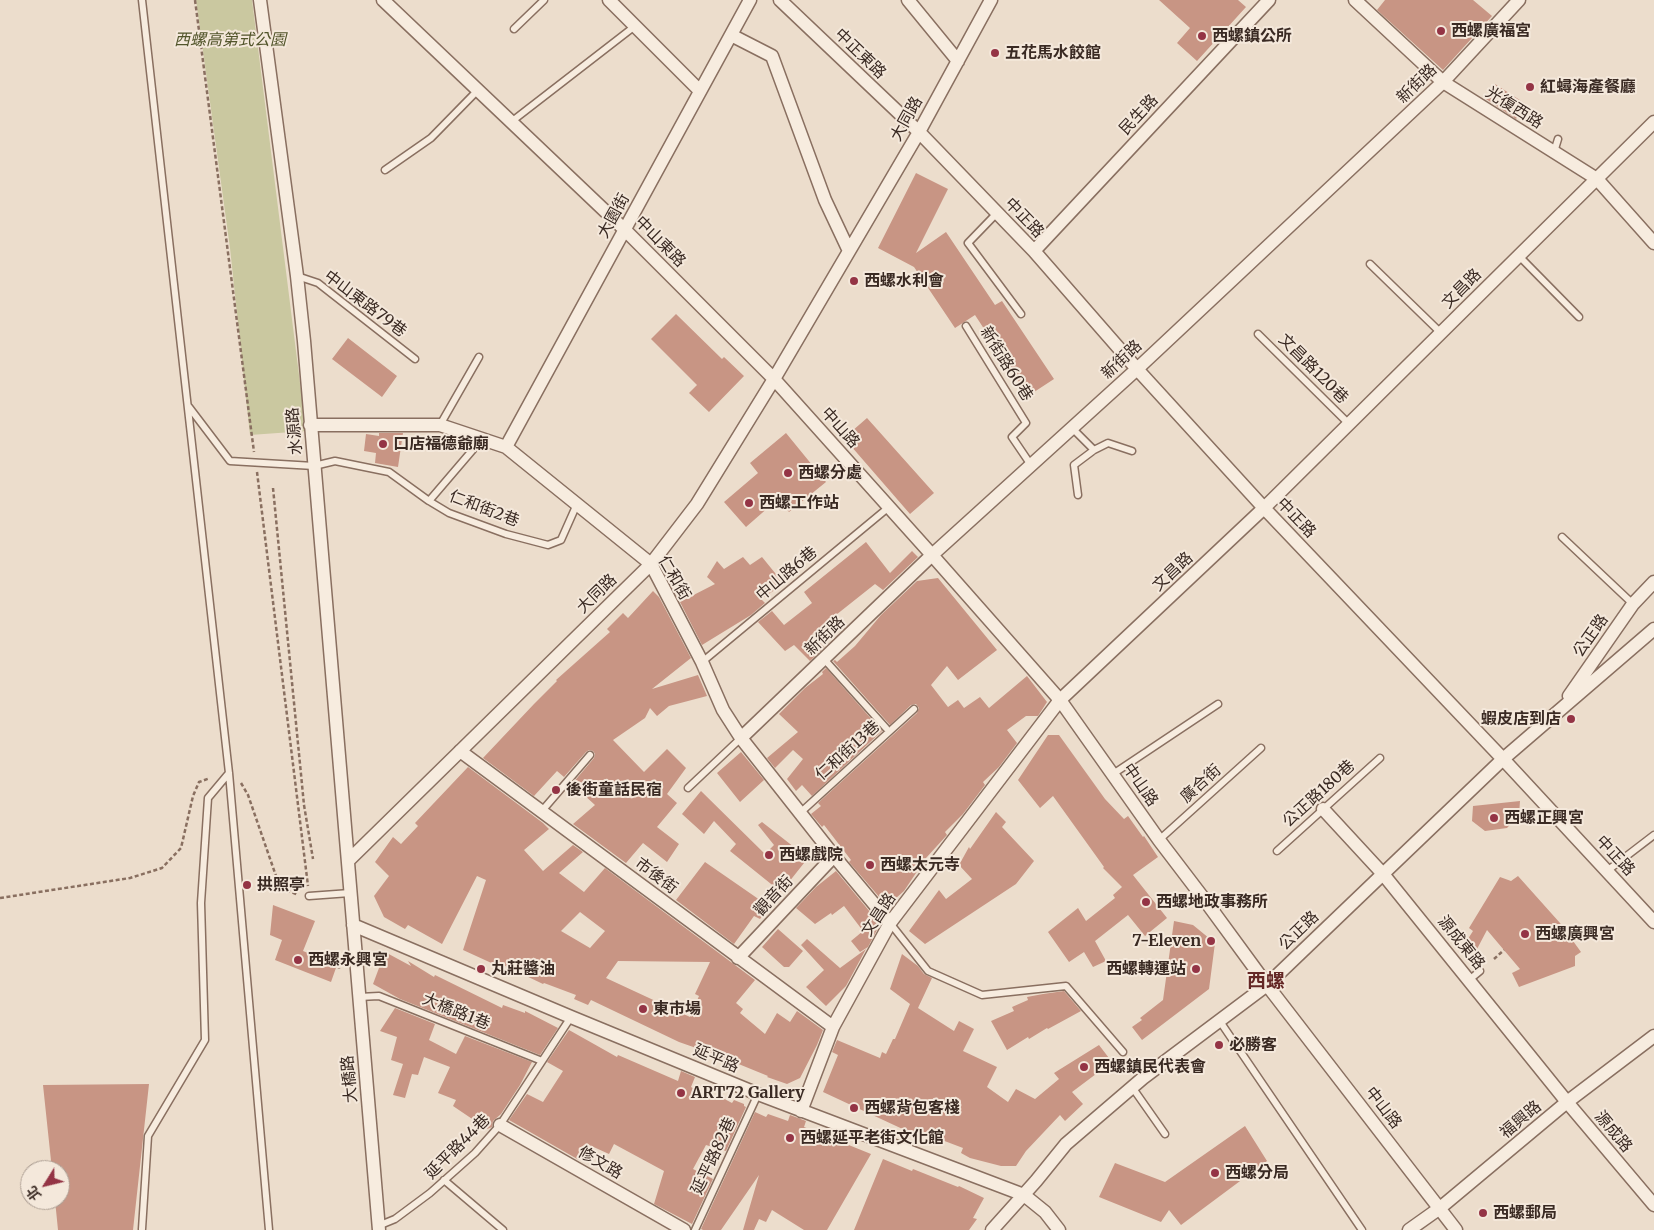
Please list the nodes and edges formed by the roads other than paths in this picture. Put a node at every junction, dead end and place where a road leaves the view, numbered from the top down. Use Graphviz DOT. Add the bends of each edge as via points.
graph roads {
  1 [pos="142,0"];
  2 [pos="260,0"];
  3 [pos="383,0"];
  4 [pos="544,0"];
  5 [pos="609,0"];
  6 [pos="750,0"];
  7 [pos="780,0"];
  8 [pos="908,0"];
  9 [pos="991,0"];
  10 [pos="1269,0"];
  11 [pos="1355,0"];
  12 [pos="1519,0"];
  13 [pos="635,26"];
  14 [pos="514,28"];
  15 [pos="731,35"];
  16 [pos="958,61"];
  17 [pos="1443,82"];
  18 [pos="478,90"];
  19 [pos="700,91"];
  20 [pos="511,122"];
  21 [pos="1654,122"];
  22 [pos="919,132"];
  23 [pos="1558,139"];
  24 [pos="1554,152"];
  25 [pos="385,170"];
  26 [pos="1596,179"];
  27 [pos="997,213"];
  28 [pos="625,230"];
  29 [pos="1654,243"];
  30 [pos="849,251"];
  31 [pos="1034,251"];
  32 [pos="1519,256"];
  33 [pos="1370,264"];
  34 [pos="296,276"];
  35 [pos="1021,314"];
  36 [pos="1579,317"];
  37 [pos="966,326"];
  38 [pos="1441,332"];
  39 [pos="1258,334"];
  40 [pos="479,357"];
  41 [pos="415,359"];
  42 [pos="1137,369"];
  43 [pos="774,379"];
  44 [pos="188,405"];
  45 [pos="1349,424"];
  46 [pos="310,425"];
  47 [pos="440,425"];
  48 [pos="1072,428"];
  49 [pos="482,439"];
  50 [pos="506,447"];
  51 [pos="1094,450"];
  52 [pos="1132,451"];
  53 [pos="1032,465"];
  54 [pos="314,466"];
  55 [pos="1078,495"];
  56 [pos="429,501"];
  57 [pos="577,504"];
  58 [pos="889,507"];
  59 [pos="1264,508"];
  60 [pos="1562,537"];
  61 [pos="932,555"];
  62 [pos="651,564"];
  63 [pos="1654,582"];
  64 [pos="1633,604"];
  65 [pos="1654,629"];
  66 [pos="824,659"];
  67 [pos="702,662"];
  68 [pos="1060,700"];
  69 [pos="1218,704"];
  70 [pos="914,709"];
  71 [pos="1559,711"];
  72 [pos="886,728"];
  73 [pos="741,738"];
  74 [pos="1261,748"];
  75 [pos="460,751"];
  76 [pos="590,755"];
  77 [pos="1380,758"];
  78 [pos="1504,759"];
  79 [pos="229,773"];
  80 [pos="1113,774"];
  81 [pos="688,788"];
  82 [pos="1324,809"];
  83 [pos="541,812"];
  84 [pos="800,813"];
  85 [pos="1654,835"];
  86 [pos="1159,840"];
  87 [pos="1277,851"];
  88 [pos="834,856"];
  89 [pos="348,861"];
  90 [pos="1607,871"];
  91 [pos="1383,874"];
  92 [pos="350,893"];
  93 [pos="309,896"];
  94 [pos="1654,922"];
  95 [pos="890,923"];
  96 [pos="353,925"];
  97 [pos="738,958"];
  98 [pos="1480,971"];
  99 [pos="1469,980"];
  100 [pos="1267,985"];
  101 [pos="359,997"];
  102 [pos="570,1017"];
  103 [pos="1219,1020"];
  104 [pos="833,1028"];
  105 [pos="1654,1036"];
  106 [pos="1123,1052"];
  107 [pos="542,1061"];
  108 [pos="1132,1087"];
  109 [pos="758,1094"];
  110 [pos="1567,1102"];
  111 [pos="801,1111"];
  112 [pos="500,1125"];
  113 [pos="1165,1134"];
  114 [pos="444,1180"];
  115 [pos="1024,1195"];
  116 [pos="1654,1205"];
  117 [pos="1440,1208"];
  118 [pos="378,1228"];
  119 [pos="142,1229"];
  120 [pos="269,1230"];
  121 [pos="503,1230"];
  122 [pos="684,1230"];
  123 [pos="695,1230"];
  124 [pos="992,1230"];
  125 [pos="1060,1230"];
  126 [pos="1362,1230"];
  127 [pos="1409,1230"];
  128 [pos="1456,1230"];
  1 -- 44 [label="lane"];
  2 -- 34 [label="street, 水源路"];
  3 -- 18 [label="street, 中山東路"];
  4 -- 14 [label="lane"];
  5 -- 13 [label="street"];
  6 -- 15 [label="street, 大園街"];
  7 -- 22 [label="street, 中正東路"];
  8 -- 16 [label="street"];
  9 -- 16 [label="street, 大同路"];
  10 -- 31 [label="street, 民生路"];
  11 -- 17 [label="street, 光復西路"];
  12 -- 17 [label="street, 新街路"];
  13 -- 19 [label="street"];
  13 -- 20 [label="lane"];
  15 -- 19 [label="street, 大園街"];
  15 -- 30 [label="street" via="772,56 825,200"];
  16 -- 22 [label="street, 大同路"];
  17 -- 24 [label="street, 光復西路"];
  17 -- 42 [label="street, 新街路"];
  18 -- 20 [label="street, 中山東路"];
  18 -- 25 [label="lane" via="430,138"];
  19 -- 28 [label="street, 大園街"];
  20 -- 28 [label="street, 中山東路"];
  21 -- 26 [label="street, 文昌路"];
  22 -- 27 [label="street, 中正路"];
  22 -- 30 [label="street, 大同路"];
  23 -- 24 [label="lane"];
  24 -- 26 [label="street, 光復西路"];
  26 -- 29 [label="street, 光復西路"];
  26 -- 32 [label="street, 文昌路"];
  27 -- 31 [label="street, 中正路"];
  27 -- 35 [label="lane" via="968,243"];
  28 -- 43 [label="street, 中山東路"];
  28 -- 50 [label="street, 大園街"];
  30 -- 43 [label="street, 大同路"];
  31 -- 42 [label="street, 中正路"];
  32 -- 36 [label="lane"];
  32 -- 38 [label="street, 文昌路"];
  33 -- 38 [label="lane"];
  34 -- 41 [label="lane, 中山東路79巷" via="318,283"];
  34 -- 46 [label="street, 水源路"];
  37 -- 53 [label="lane, 新街路60巷" via="1026,422 1012,437"];
  38 -- 45 [label="street, 文昌路"];
  39 -- 45 [label="lane, 文昌路120巷"];
  40 -- 47 [label="lane"];
  42 -- 48 [label="street, 新街路"];
  42 -- 59 [label="street, 中正路"];
  43 -- 58 [label="street, 中山路"];
  43 -- 62 [label="street, 大同路" via="697,504"];
  44 -- 54 [label="lane, 仁和街2巷" via="230,461"];
  44 -- 79 [label="lane"];
  45 -- 59 [label="street, 文昌路"];
  46 -- 47 [label="street, 仁和街"];
  46 -- 54 [label="street, 水源路"];
  47 -- 49 [label="street, 仁和街"];
  48 -- 51 [label="lane"];
  48 -- 53 [label="street, 新街路"];
  49 -- 50 [label="street, 仁和街"];
  49 -- 56 [label="lane"];
  50 -- 57 [label="street, 仁和街"];
  51 -- 52 [label="lane" via="1108,443"];
  51 -- 55 [label="lane" via="1074,465"];
  53 -- 61 [label="street, 新街路"];
  54 -- 56 [label="lane, 仁和街2巷" via="335,461 389,472"];
  54 -- 89 [label="street, 水源路"];
  56 -- 57 [label="lane, 仁和街2巷" via="449,514 506,534 548,544 560,540"];
  57 -- 62 [label="street, 仁和街"];
  58 -- 61 [label="street, 中山路"];
  58 -- 67 [label="lane, 中山路6巷"];
  59 -- 68 [label="street, 文昌路"];
  59 -- 78 [label="street, 中正路"];
  60 -- 64 [label="lane"];
  61 -- 66 [label="street, 新街路"];
  61 -- 68 [label="street, 中山路"];
  62 -- 67 [label="street, 仁和街"];
  62 -- 75 [label="street, 大同路"];
  63 -- 64 [label="street, 公正路"];
  64 -- 71 [label="street, 公正路"];
  65 -- 71 [label="street, 公正路"];
  66 -- 72 [label="lane"];
  66 -- 73 [label="street, 新街路"];
  67 -- 73 [label="street, 仁和街"];
  68 -- 80 [label="street, 中山路"];
  68 -- 95 [label="street, 文昌路"];
  69 -- 80 [label="lane"];
  70 -- 84 [label="lane, 仁和街13巷"];
  71 -- 78 [label="street, 公正路"];
  73 -- 81 [label="lane"];
  73 -- 84 [label="street, 仁和街"];
  74 -- 86 [label="lane, 廣合街"];
  75 -- 83 [label="street, 市後街"];
  75 -- 89 [label="street, 大同路"];
  76 -- 83 [label="lane"];
  77 -- 82 [label="lane, 公正路180巷"];
  78 -- 90 [label="street, 中正路"];
  78 -- 91 [label="street, 公正路"];
  79 -- 119 [label="lane" via="208,798 201,903 205,1040 148,1136"];
  79 -- 120 [label="lane"];
  80 -- 86 [label="street, 中山路"];
  82 -- 87 [label="lane, 公正路180巷"];
  82 -- 91 [label="street, 源成東路"];
  83 -- 97 [label="street, 市後街"];
  84 -- 88 [label="street, 仁和街"];
  85 -- 90 [label="lane"];
  86 -- 100 [label="street, 中山路"];
  88 -- 95 [label="street, 仁和街"];
  88 -- 97 [label="street, 觀音街"];
  89 -- 92 [label="street"];
  90 -- 94 [label="street, 中正路"];
  91 -- 99 [label="street, 源成東路"];
  91 -- 100 [label="street, 公正路"];
  92 -- 93 [label="lane"];
  92 -- 96 [label="street"];
  95 -- 104 [label="street, 文昌路"];
  95 -- 106 [label="lane" via="928,971 982,995 1066,986"];
  96 -- 101 [label="street, 大橋路"];
  96 -- 102 [label="street, 延平路"];
  97 -- 104 [label="street, 市後街"];
  98 -- 99 [label="lane"];
  99 -- 110 [label="street, 源成東路"];
  100 -- 103 [label="street, 公正路"];
  100 -- 117 [label="street, 中山路"];
  101 -- 107 [label="lane, 大橋路1巷" via="379,996"];
  101 -- 118 [label="street, 大橋路"];
  102 -- 107 [label="lane, 延平路44巷"];
  102 -- 109 [label="street, 延平路"];
  103 -- 108 [label="street, 公正路"];
  103 -- 126 [label="lane"];
  104 -- 111 [label="street, 文昌路"];
  105 -- 110 [label="street, 福興路"];
  107 -- 112 [label="lane, 延平路44巷"];
  108 -- 113 [label="lane"];
  108 -- 115 [label="street, 公正路" via="1066,1144"];
  109 -- 111 [label="street, 延平路"];
  109 -- 123 [label="lane, 延平路82巷"];
  110 -- 116 [label="street, 源成路"];
  110 -- 117 [label="street, 福興路"];
  111 -- 115 [label="street, 延平路"];
  112 -- 114 [label="lane, 延平路44巷"];
  112 -- 122 [label="street, 修文路"];
  114 -- 118 [label="lane, 延平路44巷" via="395,1220"];
  114 -- 121 [label="lane"];
  115 -- 124 [label="street, 公正路"];
  115 -- 125 [label="street, 延平路"];
  117 -- 127 [label="street, 福興路"];
  117 -- 128 [label="street, 中山路"];
}
